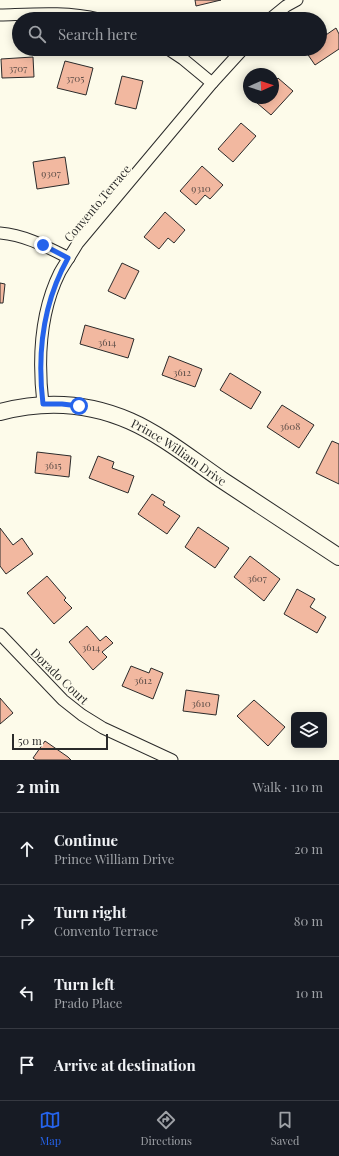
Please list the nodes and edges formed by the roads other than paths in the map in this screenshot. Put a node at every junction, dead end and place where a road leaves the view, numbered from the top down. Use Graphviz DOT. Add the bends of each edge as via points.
graph roads {
  1 [pos="297,0"];
  2 [pos="279,12"];
  3 [pos="0,15"];
  4 [pos="12,15"];
  5 [pos="179,56"];
  6 [pos="237,56"];
  7 [pos="212,83"];
  8 [pos="0,233"];
  9 [pos="68,258"];
  10 [pos="43,404"];
  11 [pos="0,412"];
  12 [pos="339,557"];
  13 [pos="0,634"];
  14 [pos="172,760"];
  1 -- 2 [label="street"];
  3 -- 4 [label="street"];
  5 -- 7 [label="street"];
  6 -- 7 [label="street, Convento Terrace"];
  7 -- 9 [label="street, Convento Terrace"];
  8 -- 9 [label="street" via="25,238"];
  9 -- 10 [label="street, Convento Terrace" via="49,303 43,330 40,366"];
  10 -- 11 [label="street, Prince William Drive"];
  10 -- 12 [label="street, Prince William Drive" via="79,406 112,414 131,422 166,442"];
  13 -- 14 [label="street, Dorado Court" via="63,700 82,715 103,728"];
}
